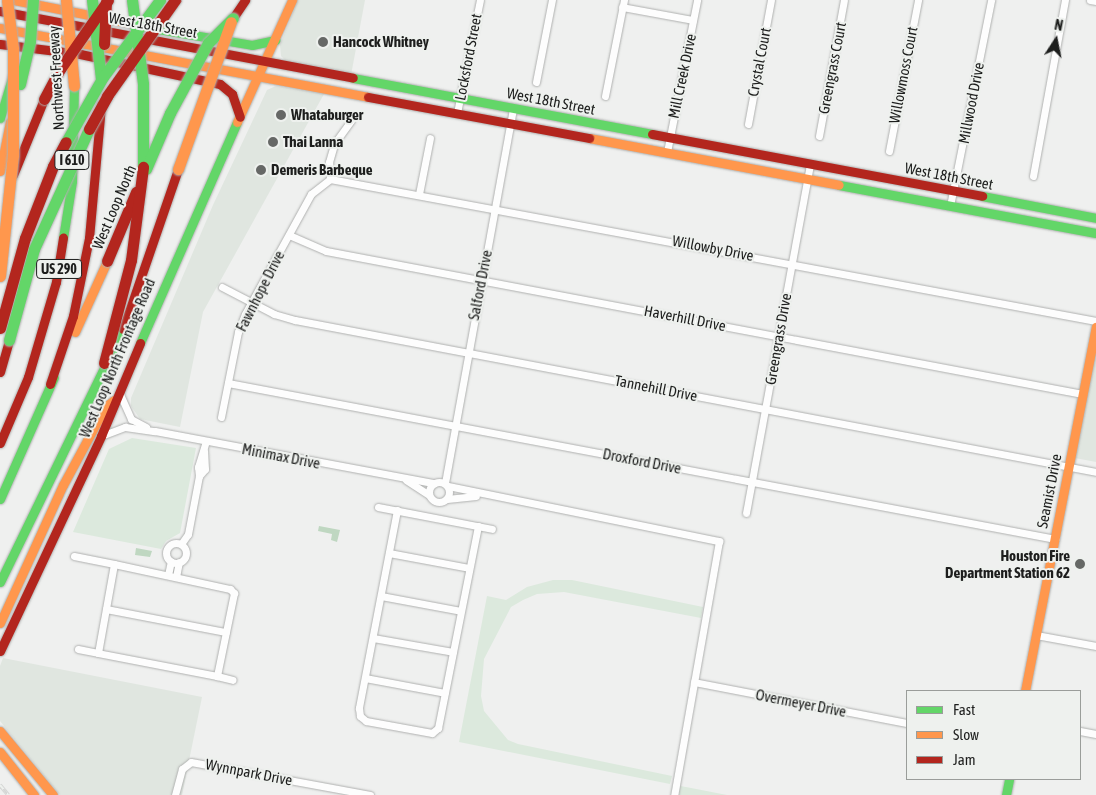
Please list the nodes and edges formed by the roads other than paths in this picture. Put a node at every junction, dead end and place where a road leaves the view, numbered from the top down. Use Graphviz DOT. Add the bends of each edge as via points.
graph roads {
  1 [pos="7,0"];
  2 [pos="14,0"];
  3 [pos="66,0"];
  4 [pos="92,0"];
  5 [pos="108,0"];
  6 [pos="132,0"];
  7 [pos="160,0"];
  8 [pos="175,0"];
  9 [pos="245,0"];
  10 [pos="292,0"];
  11 [pos="480,0"];
  12 [pos="552,0"];
  13 [pos="697,0"];
  14 [pos="771,0"];
  15 [pos="844,0"];
  16 [pos="918,0"];
  17 [pos="991,0"];
  18 [pos="1065,0"];
  19 [pos="1090,0"];
  20 [pos="1096,1"];
  21 [pos="623,4"];
  22 [pos="32,6"];
  23 [pos="0,11"];
  24 [pos="233,18"];
  25 [pos="693,20"];
  26 [pos="0,28"];
  27 [pos="275,40"];
  28 [pos="0,44"];
  29 [pos="266,61"];
  30 [pos="327,73"];
  31 [pos="260,75"];
  32 [pos="536,82"];
  33 [pos="101,85"];
  34 [pos="321,87"];
  35 [pos="605,96"];
  36 [pos="460,99"];
  37 [pos="513,109"];
  38 [pos="457,113"];
  39 [pos="240,116"];
  40 [pos="0,118"];
  41 [pos="351,121"];
  42 [pos="511,123"];
  43 [pos="591,124"];
  44 [pos="748,124"];
  45 [pos="819,136"];
  46 [pos="589,137"];
  47 [pos="430,138"];
  48 [pos="669,139"];
  49 [pos="889,151"];
  50 [pos="667,152"];
  51 [pos="741,152"];
  52 [pos="810,165"];
  53 [pos="738,166"];
  54 [pos="0,171"];
  55 [pos="1033,176"];
  56 [pos="330,179"];
  57 [pos="808,179"];
  58 [pos="952,192"];
  59 [pos="419,194"];
  60 [pos="950,206"];
  61 [pos="1034,207"];
  62 [pos="495,208"];
  63 [pos="1096,218"];
  64 [pos="1031,221"];
  65 [pos="0,225"];
  66 [pos="1096,233"];
  67 [pos="289,235"];
  68 [pos="792,263"];
  69 [pos="0,276"];
  70 [pos="481,280"];
  71 [pos="222,287"];
  72 [pos="251,303"];
  73 [pos="1096,321"];
  74 [pos="1096,327"];
  75 [pos="0,328"];
  76 [pos="778,336"];
  77 [pos="468,353"];
  78 [pos="104,363"];
  79 [pos="0,372"];
  80 [pos="228,383"];
  81 [pos="50,384"];
  82 [pos="1083,394"];
  83 [pos="116,395"];
  84 [pos="765,409"];
  85 [pos="221,418"];
  86 [pos="454,425"];
  87 [pos="155,431"];
  88 [pos="101,436"];
  89 [pos="206,441"];
  90 [pos="0,443"];
  91 [pos="1069,466"];
  92 [pos="1096,472"];
  93 [pos="406,480"];
  94 [pos="752,482"];
  95 [pos="441,484"];
  96 [pos="429,496"];
  97 [pos="489,496"];
  98 [pos="0,499"];
  99 [pos="447,499"];
  100 [pos="378,507"];
  101 [pos="397,510"];
  102 [pos="746,513"];
  103 [pos="478,526"];
  104 [pos="492,529"];
  105 [pos="1055,538"];
  106 [pos="181,544"];
  107 [pos="389,553"];
  108 [pos="74,556"];
  109 [pos="171,560"];
  110 [pos="179,562"];
  111 [pos="114,564"];
  112 [pos="469,568"];
  113 [pos="168,576"];
  114 [pos="176,577"];
  115 [pos="0,582"];
  116 [pos="380,596"];
  117 [pos="106,609"];
  118 [pos="461,611"];
  119 [pos="0,623"];
  120 [pos="226,632"];
  121 [pos="1036,635"];
  122 [pos="373,638"];
  123 [pos="1096,646"];
  124 [pos="78,649"];
  125 [pos="0,652"];
  126 [pos="453,652"];
  127 [pos="98,653"];
  128 [pos="217,676"];
  129 [pos="365,678"];
  130 [pos="233,680"];
  131 [pos="694,682"];
  132 [pos="1025,690"];
  133 [pos="445,693"];
  134 [pos="906,723"];
  135 [pos="0,731"];
  136 [pos="1081,731"];
  137 [pos="1096,734"];
  138 [pos="0,752"];
  139 [pos="1009,780"];
  140 [pos="34,795"];
  141 [pos="53,795"];
  142 [pos="175,795"];
  143 [pos="370,795"];
  144 [pos="674,795"];
  145 [pos="1006,795"];
  1 -- 69 [label="main road, bridge" via="13,49 13,155"];
  2 -- 27 [label="main road" via="252,45"];
  3 -- 90 [label="main road, Northwest Freeway / US 290, bridge" via="74,86 72,181 56,282 31,368"];
  4 -- 33 [label="main road, US 290, bridge"];
  5 -- 33 [label="main road, bridge"];
  5 -- 65 [label="main road, bridge" via="60,69 44,99 19,159"];
  6 -- 78 [label="main road, bridge" via="143,84 143,171 131,260"];
  7 -- 75 [label="main road, bridge" via="103,77 53,166 25,238"];
  8 -- 79 [label="main road, I 610, bridge" via="107,96 79,146 34,249"];
  9 -- 24 [label="main road"];
  10 -- 27 [label="main road, West Loop North Frontage Road"];
  11 -- 36 [label="street, Locksford Street"];
  12 -- 32 [label="street"];
  13 -- 25 [label="street, Mill Creek Drive"];
  14 -- 44 [label="street, Crystal Court"];
  15 -- 45 [label="street, Greengrass Court"];
  16 -- 49 [label="street, Willowmoss Court"];
  17 -- 58 [label="street, Millwood Drive"];
  18 -- 55 [label="street"];
  19 -- 20 [label="street"];
  21 -- 25 [label="street"];
  21 -- 35 [label="street"];
  22 -- 40 [label="main road, bridge"];
  22 -- 54 [label="main road, bridge" via="30,41"];
  23 -- 29 [label="main road, West 18th Street"];
  24 -- 78 [label="main road, bridge" via="206,85 136,297"];
  24 -- 81 [label="main road, West Loop North, bridge" via="208,43 170,113"];
  25 -- 48 [label="street, Mill Creek Drive"];
  26 -- 31 [label="main road, West 18th Street"];
  27 -- 29 [label="main road, West Loop North Frontage Road"];
  28 -- 39 [label="main road" via="80,54 220,84 232,94"];
  29 -- 30 [label="main road, West 18th Street"];
  29 -- 31 [label="main road, West Loop North Frontage Road"];
  30 -- 34 [label="main road"];
  30 -- 36 [label="main road, West 18th Street"];
  31 -- 34 [label="main road, West 18th Street"];
  31 -- 39 [label="main road, West Loop North Frontage Road"];
  33 -- 81 [label="main road, US 290" via="95,194 89,238 73,316"];
  34 -- 38 [label="main road, West 18th Street"];
  36 -- 37 [label="main road, West 18th Street"];
  36 -- 38 [label="street, Locksford Street"];
  37 -- 42 [label="street, Salford Drive"];
  37 -- 43 [label="main road, West 18th Street"];
  38 -- 42 [label="main road, West 18th Street"];
  39 -- 83 [label="main road, West Loop North Frontage Road"];
  41 -- 56 [label="street" via="332,149"];
  42 -- 46 [label="main road, West 18th Street"];
  42 -- 62 [label="street, Salford Drive"];
  43 -- 46 [label="main road"];
  43 -- 48 [label="main road, West 18th Street"];
  46 -- 50 [label="main road, West 18th Street"];
  47 -- 59 [label="street"];
  48 -- 50 [label="street, Mill Creek Drive"];
  48 -- 51 [label="main road, West 18th Street"];
  50 -- 53 [label="main road, West 18th Street"];
  51 -- 52 [label="main road, West 18th Street"];
  51 -- 53 [label="main road"];
  52 -- 57 [label="street, Greengrass Drive"];
  52 -- 58 [label="main road, West 18th Street"];
  53 -- 57 [label="main road, West 18th Street"];
  56 -- 59 [label="street, Willowby Drive"];
  56 -- 67 [label="street, Fawnhope Drive" via="311,194"];
  57 -- 60 [label="main road, West 18th Street"];
  57 -- 68 [label="street, Greengrass Drive"];
  58 -- 60 [label="street, Millwood Drive"];
  58 -- 61 [label="main road, West 18th Street"];
  59 -- 62 [label="street, Willowby Drive"];
  60 -- 64 [label="main road, West 18th Street"];
  61 -- 63 [label="main road, West 18th Street"];
  61 -- 64 [label="main road"];
  62 -- 68 [label="street, Willowby Drive"];
  62 -- 70 [label="street, Salford Drive"];
  64 -- 66 [label="main road, West 18th Street"];
  67 -- 70 [label="street, Haverhill Drive" via="326,251"];
  67 -- 72 [label="street, Fawnhope Drive"];
  68 -- 73 [label="street, Willowby Drive"];
  68 -- 76 [label="street, Greengrass Drive"];
  70 -- 76 [label="street, Haverhill Drive"];
  70 -- 77 [label="street, Salford Drive"];
  71 -- 72 [label="street, Tannehill Drive"];
  72 -- 77 [label="street, Tannehill Drive" via="295,320"];
  72 -- 80 [label="street, Fawnhope Drive" via="238,332"];
  74 -- 82 [label="main road, Seamist Drive"];
  76 -- 82 [label="street, Haverhill Drive"];
  76 -- 84 [label="street, Greengrass Drive"];
  77 -- 84 [label="street, Tannehill Drive"];
  77 -- 86 [label="street, Salford Drive"];
  78 -- 115 [label="main road"];
  80 -- 85 [label="street, Fawnhope Drive"];
  80 -- 86 [label="street, Droxford Drive"];
  81 -- 98 [label="main road, West Loop North"];
  82 -- 91 [label="main road, Seamist Drive"];
  83 -- 87 [label="street, Minimax Drive" via="131,420"];
  83 -- 88 [label="main road, West Loop North Frontage Road"];
  83 -- 119 [label="main road" via="105,407 63,486"];
  84 -- 91 [label="street, Tannehill Drive"];
  84 -- 94 [label="street, Greengrass Drive"];
  86 -- 94 [label="street, Droxford Drive"];
  86 -- 95 [label="street, Salford Drive"];
  87 -- 88 [label="street, Minimax Drive" via="124,427"];
  87 -- 89 [label="street, Minimax Drive"];
  88 -- 125 [label="main road, West Loop North Frontage Road"];
  89 -- 93 [label="street, Minimax Drive"];
  89 -- 106 [label="street" via="200,457 188,534"];
  91 -- 92 [label="street, Tannehill Drive"];
  91 -- 105 [label="main road, Seamist Drive"];
  93 -- 95 [label="street, Minimax Drive"];
  93 -- 96 [label="street, Minimax Drive"];
  94 -- 102 [label="street, Greengrass Drive"];
  94 -- 105 [label="street, Droxford Drive"];
  95 -- 96 [label="street, Salford Drive"];
  95 -- 97 [label="street, Minimax Drive"];
  95 -- 99 [label="street"];
  96 -- 99 [label="street, Minimax Drive" via="438,502"];
  97 -- 99 [label="street, Minimax Drive"];
  97 -- 131 [label="street, Minimax Drive" via="718,541"];
  100 -- 101 [label="street"];
  101 -- 103 [label="street"];
  101 -- 107 [label="street"];
  103 -- 104 [label="street"];
  103 -- 112 [label="street"];
  105 -- 121 [label="main road, Seamist Drive"];
  106 -- 109 [label="street" via="169,546 166,552"];
  106 -- 110 [label="street" via="185,555"];
  107 -- 112 [label="street"];
  107 -- 116 [label="street"];
  108 -- 111 [label="street"];
  109 -- 110 [label="street"];
  109 -- 113 [label="street"];
  110 -- 114 [label="street"];
  111 -- 113 [label="street"];
  111 -- 117 [label="street"];
  112 -- 118 [label="street"];
  113 -- 114 [label="street"];
  114 -- 120 [label="street" via="230,589 234,593"];
  116 -- 118 [label="street"];
  116 -- 122 [label="street"];
  117 -- 120 [label="street"];
  117 -- 127 [label="street"];
  118 -- 126 [label="street"];
  120 -- 128 [label="street"];
  121 -- 123 [label="street"];
  121 -- 132 [label="main road, Seamist Drive"];
  122 -- 126 [label="street"];
  122 -- 129 [label="street"];
  124 -- 127 [label="street"];
  126 -- 133 [label="street"];
  127 -- 128 [label="street"];
  128 -- 130 [label="street"];
  129 -- 133 [label="street"];
  129 -- 133 [label="street" via="359,708 362,719 420,731 432,733 438,728"];
  131 -- 134 [label="street, Overmeyer Drive"];
  131 -- 144 [label="street"];
  135 -- 141 [label="main road"];
  136 -- 137 [label="street"];
  138 -- 140 [label="main road"];
  139 -- 145 [label="main road"];
  142 -- 143 [label="street, Wynnpark Drive" via="180,775 187,764 196,762"];
}
